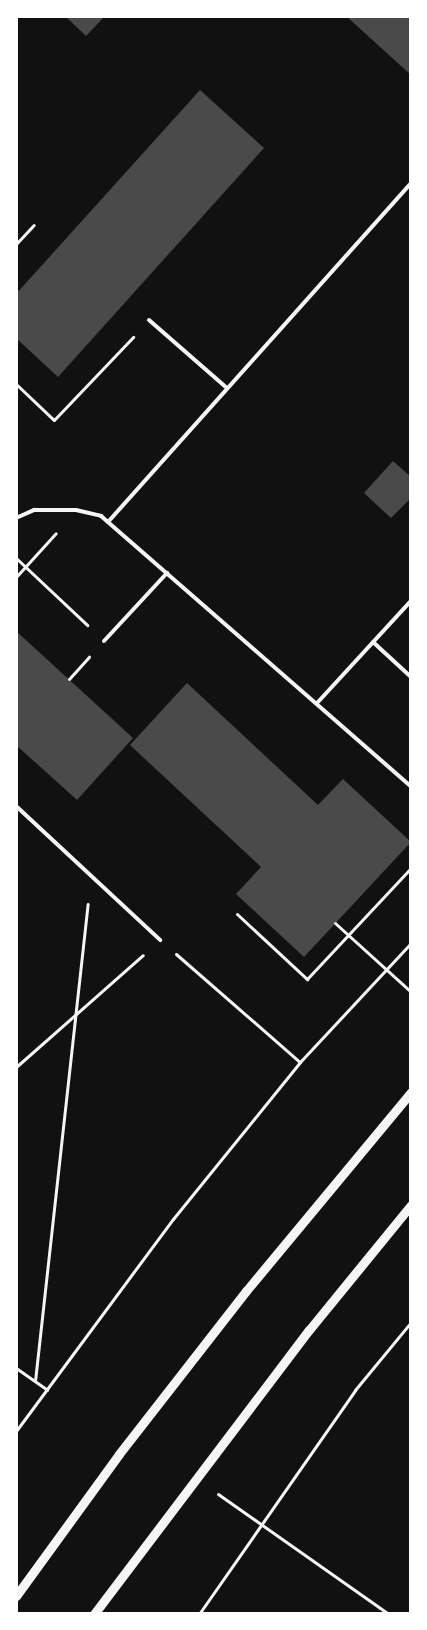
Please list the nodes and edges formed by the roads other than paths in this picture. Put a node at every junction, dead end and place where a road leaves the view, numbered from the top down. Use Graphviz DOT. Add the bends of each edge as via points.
graph roads {
  1 [pos="411,183"];
  2 [pos="149,320"];
  3 [pos="227,388"];
  4 [pos="16,518"];
  5 [pos="108,522"];
  6 [pos="167,572"];
  7 [pos="411,601"];
  8 [pos="104,641"];
  9 [pos="373,642"];
  10 [pos="411,676"];
  11 [pos="318,702"];
  12 [pos="411,786"];
  13 [pos="16,806"];
  14 [pos="160,940"];
  15 [pos="411,1092"];
  16 [pos="411,1205"];
  17 [pos="16,1596"];
  18 [pos="94,1614"];
  1 -- 3 [label="lane"];
  2 -- 3 [label="lane"];
  3 -- 5 [label="lane"];
  4 -- 5 [label="lane" via="34,510 76,510"];
  5 -- 6 [label="lane"];
  6 -- 8 [label="lane"];
  6 -- 11 [label="lane"];
  7 -- 9 [label="lane"];
  9 -- 10 [label="lane"];
  9 -- 11 [label="lane"];
  11 -- 12 [label="lane"];
  13 -- 14 [label="lane"];
  15 -- 17 [label="street" via="240,1298 118,1454"];
  16 -- 18 [label="street" via="309,1330"];
}
